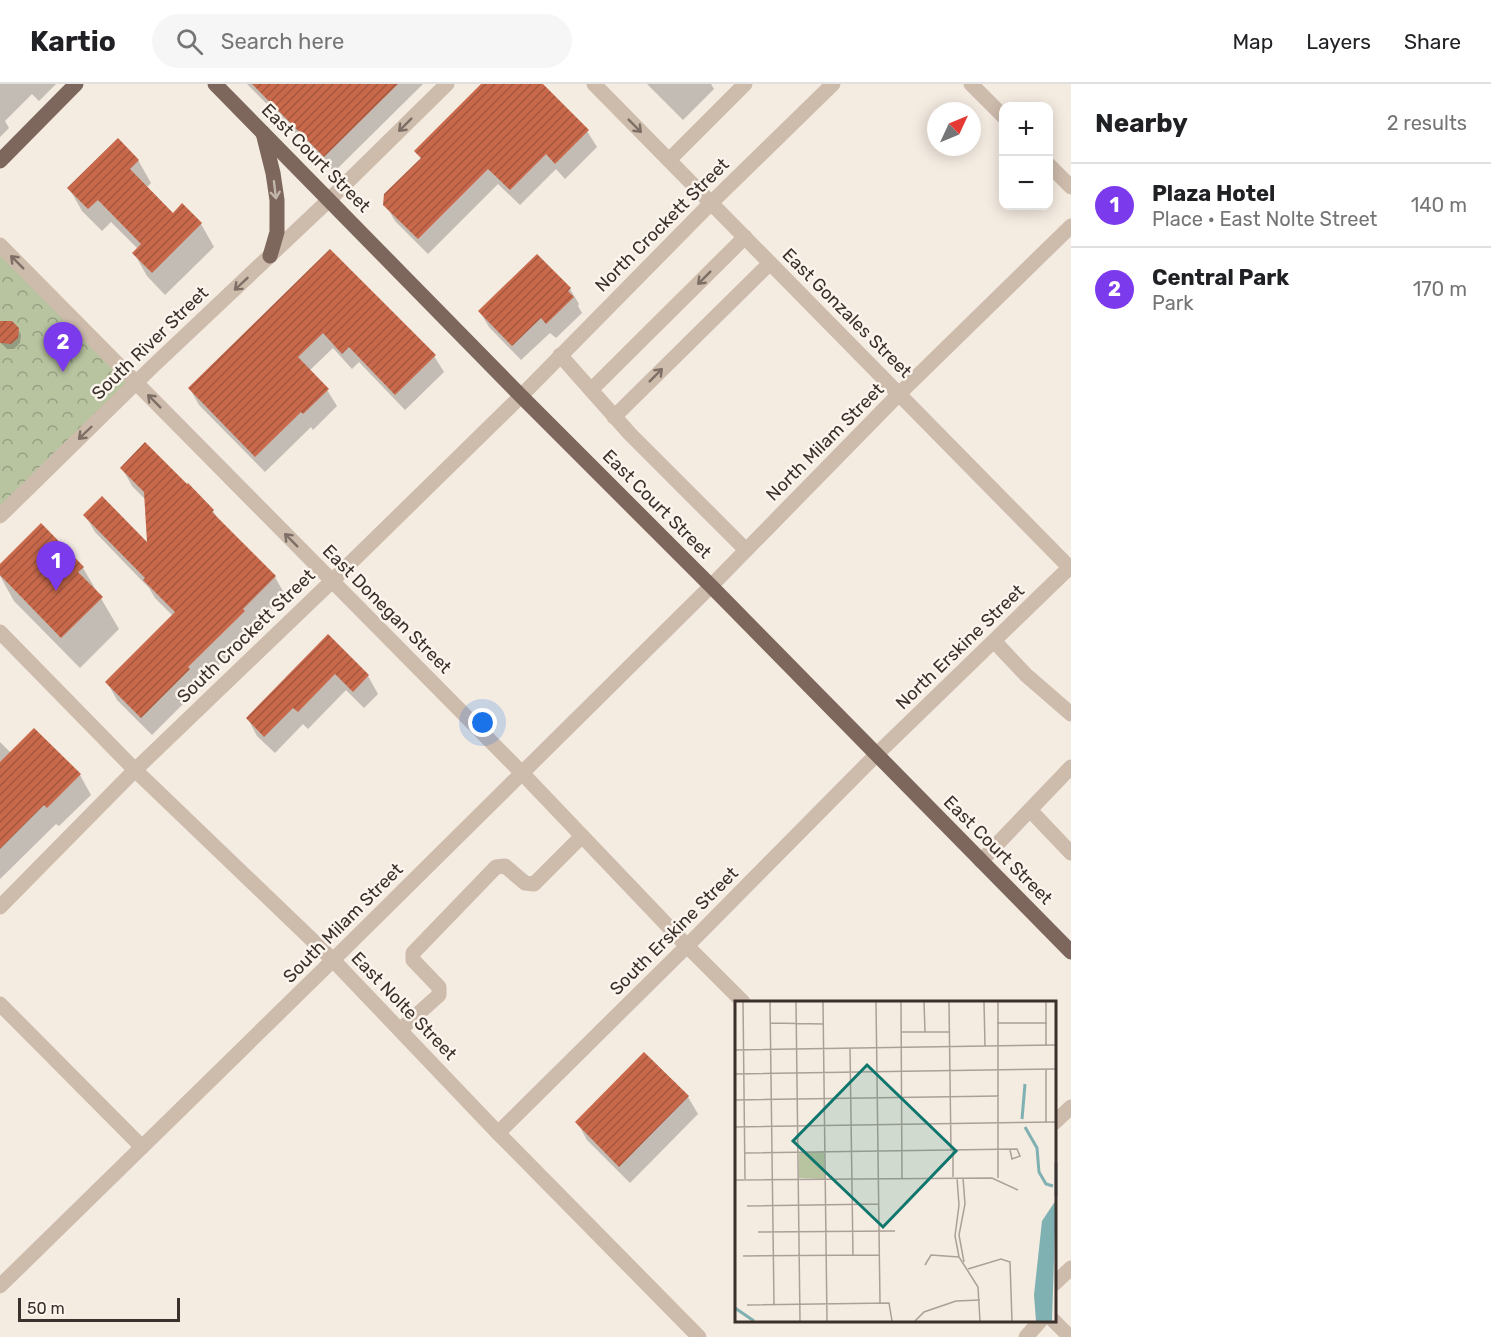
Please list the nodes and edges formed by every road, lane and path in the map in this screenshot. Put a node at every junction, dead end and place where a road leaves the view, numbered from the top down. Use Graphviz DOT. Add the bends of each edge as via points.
graph roads {
  1 [pos="76,84"];
  2 [pos="215,84"];
  3 [pos="447,84"];
  4 [pos="594,84"];
  5 [pos="745,84"];
  6 [pos="833,84"];
  7 [pos="971,84"];
  8 [pos="999,112"];
  9 [pos="264,133"];
  10 [pos="669,160"];
  11 [pos="0,161"];
  12 [pos="1053,169"];
  13 [pos="1071,187"];
  14 [pos="329,200"];
  15 [pos="711,203"];
  16 [pos="1071,226"];
  17 [pos="745,237"];
  18 [pos="0,245"];
  19 [pos="270,256"];
  20 [pos="770,263"];
  21 [pos="560,355"];
  22 [pos="136,383"];
  23 [pos="591,390"];
  24 [pos="899,394"];
  25 [pos="521,396"];
  26 [pos="614,417"];
  27 [pos="0,516"];
  28 [pos="746,550"];
  29 [pos="1071,568"];
  30 [pos="332,581"];
  31 [pos="711,586"];
  32 [pos="0,632"];
  33 [pos="994,641"];
  34 [pos="1071,714"];
  35 [pos="876,755"];
  36 [pos="1071,767"];
  37 [pos="135,770"];
  38 [pos="522,773"];
  39 [pos="1030,810"];
  40 [pos="582,836"];
  41 [pos="1071,853"];
  42 [pos="981,861"];
  43 [pos="0,907"];
  44 [pos="687,946"];
  45 [pos="1071,952"];
  46 [pos="333,960"];
  47 [pos="742,1001"];
  48 [pos="0,1004"];
  49 [pos="400,1030"];
  50 [pos="1071,1107"];
  51 [pos="1056,1121"];
  52 [pos="498,1133"];
  53 [pos="142,1147"];
  54 [pos="1071,1268"];
  55 [pos="1056,1282"];
  56 [pos="0,1286"];
  57 [pos="1039,1322"];
  58 [pos="1055,1322"];
  59 [pos="699,1337"];
  60 [pos="1026,1337"];
  61 [pos="1070,1337"];
  1 -- 11 [label="main road"];
  2 -- 9 [label="main road, East Court Street"];
  3 -- 14 [label="street, South River Street, one-way"];
  4 -- 10 [label="street, East Gonzales Street, one-way"];
  5 -- 10 [label="street"];
  6 -- 15 [label="street, North Crockett Street"];
  7 -- 8 [label="street"];
  9 -- 14 [label="main road, East Court Street"];
  9 -- 19 [label="main road, one-way" via="277,200 277,232"];
  10 -- 15 [label="street, East Gonzales Street"];
  12 -- 13 [label="street"];
  14 -- 19 [label="street, South River Street"];
  14 -- 25 [label="main road, East Court Street"];
  15 -- 17 [label="street, East Gonzales Street"];
  15 -- 21 [label="street, North Crockett Street"];
  16 -- 24 [label="street, North Milam Street"];
  17 -- 20 [label="street, East Gonzales Street"];
  17 -- 23 [label="street, one-way"];
  22 -- 18 [label="street, East Donegan Street, one-way"];
  19 -- 22 [label="street, South River Street, one-way"];
  20 -- 24 [label="street, East Gonzales Street"];
  26 -- 20 [label="street, one-way"];
  21 -- 23 [label="street"];
  21 -- 25 [label="street, North Crockett Street"];
  22 -- 27 [label="street, South River Street, one-way"];
  30 -- 22 [label="street, East Donegan Street, one-way"];
  23 -- 26 [label="street"];
  24 -- 28 [label="street, North Milam Street"];
  24 -- 29 [label="street, East Gonzales Street"];
  25 -- 30 [label="street, South Crockett Street"];
  25 -- 31 [label="main road, East Court Street"];
  26 -- 28 [label="street"];
  28 -- 31 [label="street, North Milam Street"];
  29 -- 33 [label="street, North Erskine Street"];
  30 -- 37 [label="street, South Crockett Street"];
  30 -- 38 [label="street, East Donegan Street"];
  31 -- 35 [label="main road, East Court Street"];
  31 -- 38 [label="street, South Milam Street"];
  32 -- 37 [label="street, East Nolte Street"];
  33 -- 34 [label="street"];
  33 -- 35 [label="street, North Erskine Street"];
  35 -- 42 [label="main road, East Court Street"];
  35 -- 44 [label="street, South Erskine Street"];
  36 -- 39 [label="street"];
  37 -- 43 [label="street, South Crockett Street"];
  37 -- 46 [label="street, East Nolte Street"];
  38 -- 40 [label="street, East Donegan Street"];
  38 -- 46 [label="street, South Milam Street"];
  39 -- 41 [label="street"];
  39 -- 42 [label="street"];
  40 -- 44 [label="street, East Donegan Street"];
  40 -- 49 [label="street" via="534,884 525,883 505,866 496,867 413,953 413,960 439,987 439,995"];
  42 -- 45 [label="main road, East Court Street"];
  44 -- 47 [label="street, East Donegan Street"];
  44 -- 52 [label="street, South Erskine Street"];
  46 -- 49 [label="street, East Nolte Street"];
  46 -- 53 [label="street, South Milam Street"];
  48 -- 53 [label="street"];
  49 -- 52 [label="street, East Nolte Street"];
  50 -- 51 [label="street"];
  52 -- 59 [label="street, East Nolte Street"];
  53 -- 56 [label="street, South Milam Street"];
  54 -- 55 [label="street"];
  57 -- 60 [label="street"];
  58 -- 61 [label="street"];
}
